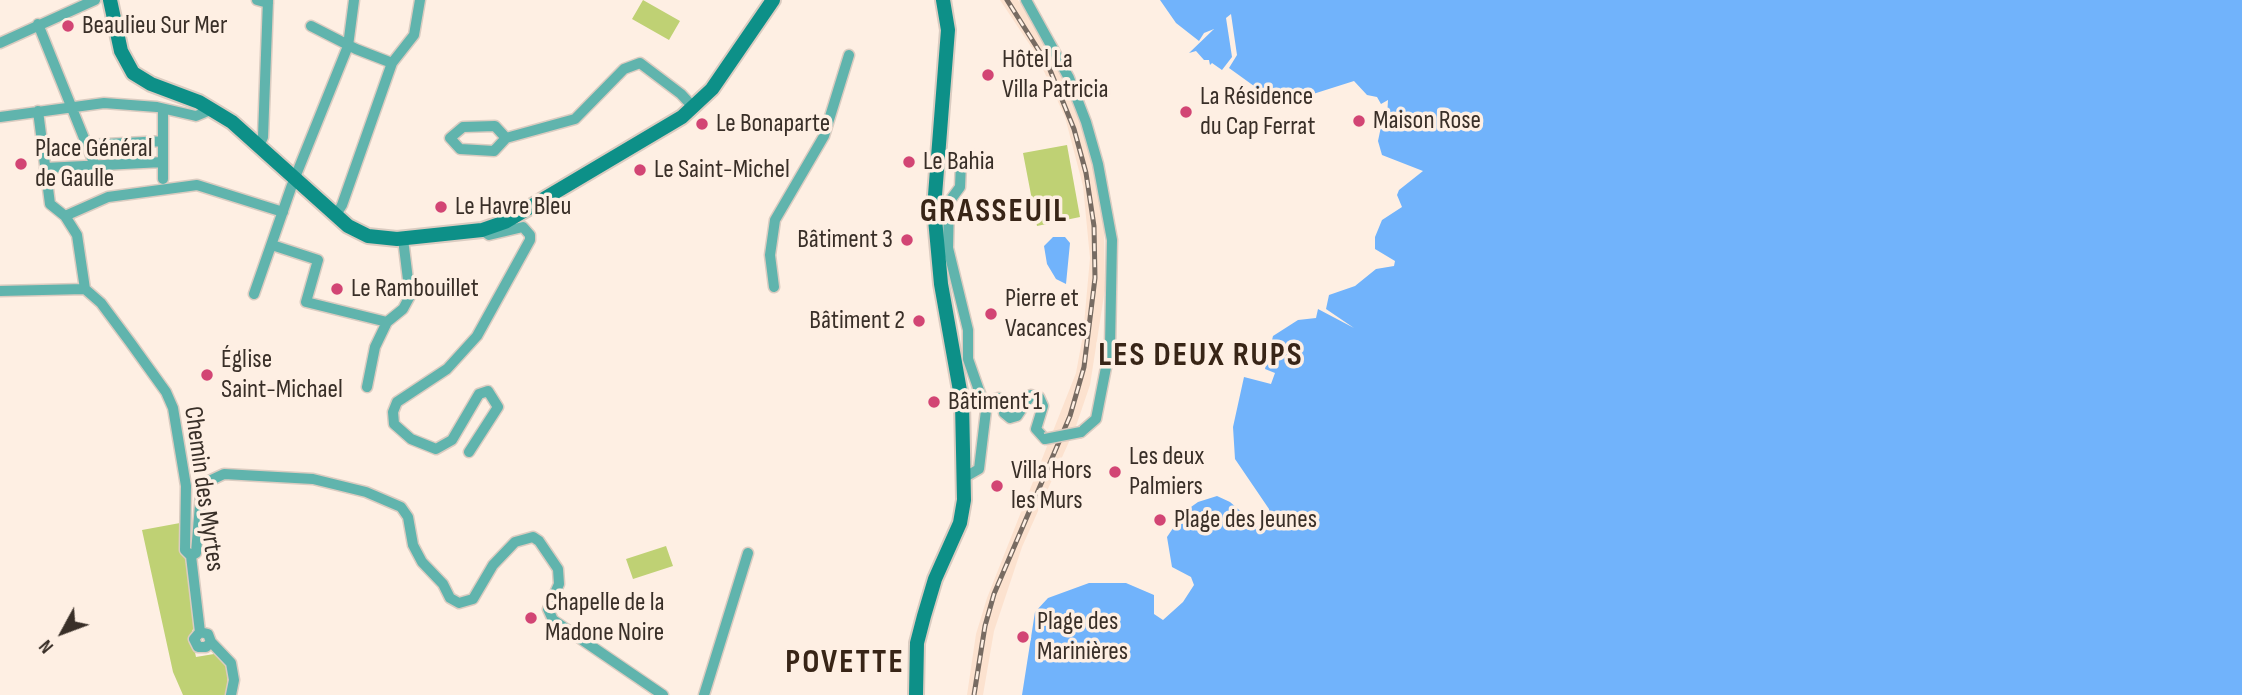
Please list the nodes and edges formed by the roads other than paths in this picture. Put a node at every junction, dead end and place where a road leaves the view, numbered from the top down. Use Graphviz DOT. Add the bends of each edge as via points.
graph roads {
  1 [pos="95,0"];
  2 [pos="110,0"];
  3 [pos="354,0"];
  4 [pos="420,0"];
  5 [pos="773,0"];
  6 [pos="943,0"];
  7 [pos="953,0"];
  8 [pos="1026,0"];
  9 [pos="264,1"];
  10 [pos="38,24"];
  11 [pos="311,26"];
  12 [pos="948,30"];
  13 [pos="0,43"];
  14 [pos="348,46"];
  15 [pos="849,55"];
  16 [pos="392,63"];
  17 [pos="71,106"];
  18 [pos="694,108"];
  19 [pos="213,109"];
  20 [pos="163,110"];
  21 [pos="38,111"];
  22 [pos="0,117"];
  23 [pos="506,138"];
  24 [pos="163,141"];
  25 [pos="88,145"];
  26 [pos="260,145"];
  27 [pos="163,162"];
  28 [pos="94,163"];
  29 [pos="961,163"];
  30 [pos="45,168"];
  31 [pos="296,178"];
  32 [pos="163,179"];
  33 [pos="283,212"];
  34 [pos="336,215"];
  35 [pos="65,216"];
  36 [pos="482,230"];
  37 [pos="404,239"];
  38 [pos="272,245"];
  39 [pos="774,287"];
  40 [pos="85,289"];
  41 [pos="0,290"];
  42 [pos="254,294"];
  43 [pos="387,322"];
  44 [pos="367,387"];
  45 [pos="987,402"];
  46 [pos="469,452"];
  47 [pos="965,477"];
  48 [pos="748,553"];
  49 [pos="191,556"];
  50 [pos="231,695"];
  51 [pos="663,695"];
  52 [pos="704,695"];
  53 [pos="916,695"];
  1 -- 10 [label="street"];
  2 -- 19 [label="main road" via="121,51 133,72"];
  3 -- 14 [label="street"];
  4 -- 16 [label="street" via="414,36"];
  5 -- 18 [label="main road"];
  6 -- 12 [label="main road"];
  7 -- 12 [label="main road"];
  8 -- 45 [label="street, bridge" via="1069,78 1098,164 1112,240 1110,347 1096,419 1081,432 1045,439 1036,429 1043,406 1039,397 1031,395 1017,416 1010,418 998,398"];
  9 -- 26 [label="street"];
  10 -- 13 [label="street"];
  10 -- 17 [label="street"];
  11 -- 14 [label="street"];
  12 -- 47 [label="main road" via="934,208 941,284 962,402"];
  14 -- 16 [label="street"];
  14 -- 31 [label="street"];
  15 -- 39 [label="street" via="824,136 775,220 770,255"];
  16 -- 34 [label="street"];
  17 -- 20 [label="street" via="104,103"];
  17 -- 21 [label="street"];
  17 -- 25 [label="street"];
  18 -- 23 [label="street" via="640,63 624,69 575,118"];
  18 -- 36 [label="main road" via="505,222"];
  19 -- 20 [label="street" via="196,116"];
  19 -- 26 [label="main road"];
  20 -- 24 [label="street"];
  21 -- 22 [label="street"];
  21 -- 30 [label="street"];
  23 -- 23 [label="street" via="494,151 460,149 450,138 463,127 495,126"];
  24 -- 25 [label="street"];
  24 -- 27 [label="street"];
  25 -- 28 [label="street"];
  26 -- 31 [label="main road"];
  27 -- 28 [label="street"];
  27 -- 32 [label="street"];
  28 -- 30 [label="street"];
  29 -- 45 [label="street" via="960,187 949,202 948,248 968,330 968,359"];
  30 -- 35 [label="street" via="50,204"];
  31 -- 33 [label="street"];
  31 -- 34 [label="main road"];
  33 -- 35 [label="street" via="197,185 108,197"];
  33 -- 38 [label="street"];
  34 -- 37 [label="main road" via="368,236"];
  35 -- 40 [label="street" via="78,235"];
  36 -- 37 [label="main road"];
  36 -- 46 [label="street" via="489,235 523,228 530,240 477,336 447,369 397,402 393,412 394,424 411,439 436,449 453,440 479,394 488,391 498,407"];
  37 -- 43 [label="street" via="410,296"];
  38 -- 42 [label="street"];
  38 -- 43 [label="street" via="318,260 306,302"];
  40 -- 41 [label="street"];
  40 -- 49 [label="street, Chemin des Myrtes" via="101,303 170,400 186,486 184,546"];
  43 -- 44 [label="street" via="375,347"];
  45 -- 47 [label="street" via="979,469"];
  47 -- 53 [label="main road" via="963,512 923,616 917,643"];
  48 -- 52 [label="street"];
  49 -- 50 [label="street, Chemin des Myrtes" via="200,632 194,639 198,647 206,648 211,642 233,668"];
  49 -- 51 [label="street" via="196,553 201,493 209,481 224,474 313,479 366,492 401,507 422,562 459,603 473,599 493,565 515,542 533,537 558,569 559,584 548,609 553,620"];
}
